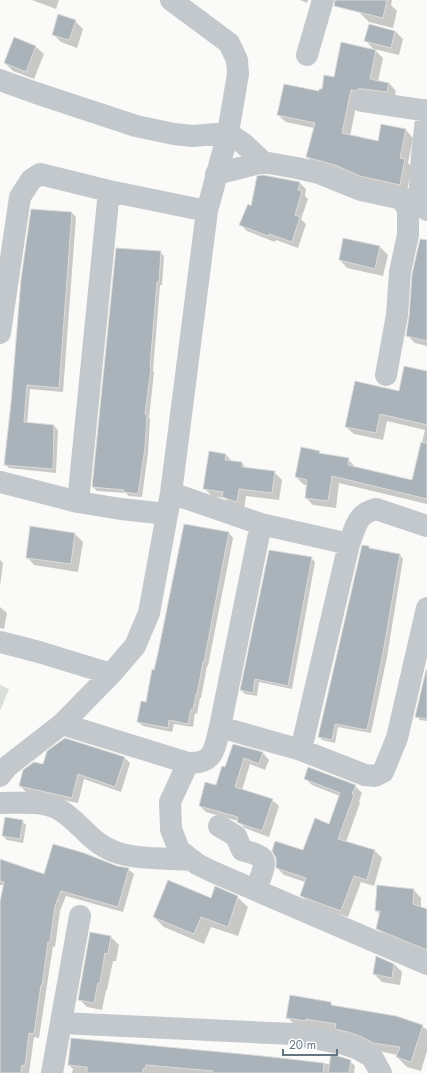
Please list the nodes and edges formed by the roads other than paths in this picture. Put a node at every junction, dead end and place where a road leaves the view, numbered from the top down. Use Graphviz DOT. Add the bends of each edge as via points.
graph roads {
  1 [pos="171,0"];
  2 [pos="323,0"];
  3 [pos="307,55"];
  4 [pos="0,80"];
  5 [pos="362,101"];
  6 [pos="427,111"];
  7 [pos="228,133"];
  8 [pos="263,162"];
  9 [pos="216,174"];
  10 [pos="109,191"];
  11 [pos="416,203"];
  12 [pos="207,211"];
  13 [pos="0,333"];
  14 [pos="386,375"];
  15 [pos="0,482"];
  16 [pos="171,493"];
  17 [pos="78,502"];
  18 [pos="167,514"];
  19 [pos="261,524"];
  20 [pos="427,526"];
  21 [pos="349,544"];
  22 [pos="427,608"];
  23 [pos="0,642"];
  24 [pos="111,674"];
  25 [pos="62,724"];
  26 [pos="220,727"];
  27 [pos="301,750"];
  28 [pos="188,763"];
  29 [pos="0,776"];
  30 [pos="0,803"];
  31 [pos="219,826"];
  32 [pos="192,860"];
  33 [pos="256,890"];
  34 [pos="80,916"];
  35 [pos="427,964"];
  36 [pos="61,1023"];
  37 [pos="52,1073"];
  38 [pos="381,1073"];
  1 -- 7 [label="street" via="229,43 237,60 238,74"];
  2 -- 3 [label="street"];
  4 -- 7 [label="street" via="136,126 193,136"];
  5 -- 6 [label="street"];
  6 -- 11 [label="street"];
  7 -- 8 [label="street"];
  7 -- 9 [label="street"];
  8 -- 9 [label="street"];
  8 -- 11 [label="street" via="319,173 361,190"];
  9 -- 12 [label="street"];
  10 -- 12 [label="street"];
  10 -- 13 [label="street" via="40,174 31,180 20,197"];
  10 -- 17 [label="street"];
  11 -- 14 [label="street" via="408,210 408,235 400,272 397,315"];
  12 -- 16 [label="street"];
  15 -- 17 [label="street"];
  16 -- 18 [label="street"];
  16 -- 19 [label="street"];
  17 -- 18 [label="street"];
  18 -- 24 [label="street" via="149,613 135,646"];
  19 -- 21 [label="street"];
  19 -- 26 [label="street"];
  20 -- 21 [label="street" via="376,509 361,515"];
  21 -- 27 [label="street"];
  22 -- 27 [label="street" via="397,738 383,772 375,776 365,775"];
  23 -- 24 [label="street"];
  24 -- 25 [label="street"];
  25 -- 28 [label="street"];
  25 -- 29 [label="street" via="8,766"];
  26 -- 27 [label="street"];
  26 -- 28 [label="street" via="208,759"];
  28 -- 32 [label="street" via="170,802 170,808 171,829 179,850"];
  30 -- 32 [label="street" via="33,803 59,810 99,844 121,855"];
  31 -- 33 [label="street" via="236,836 242,850 262,858 264,866"];
  32 -- 33 [label="street"];
  33 -- 35 [label="street"];
  34 -- 36 [label="street"];
  36 -- 37 [label="street"];
  36 -- 38 [label="street" via="293,1034 358,1049 372,1057"];
}
